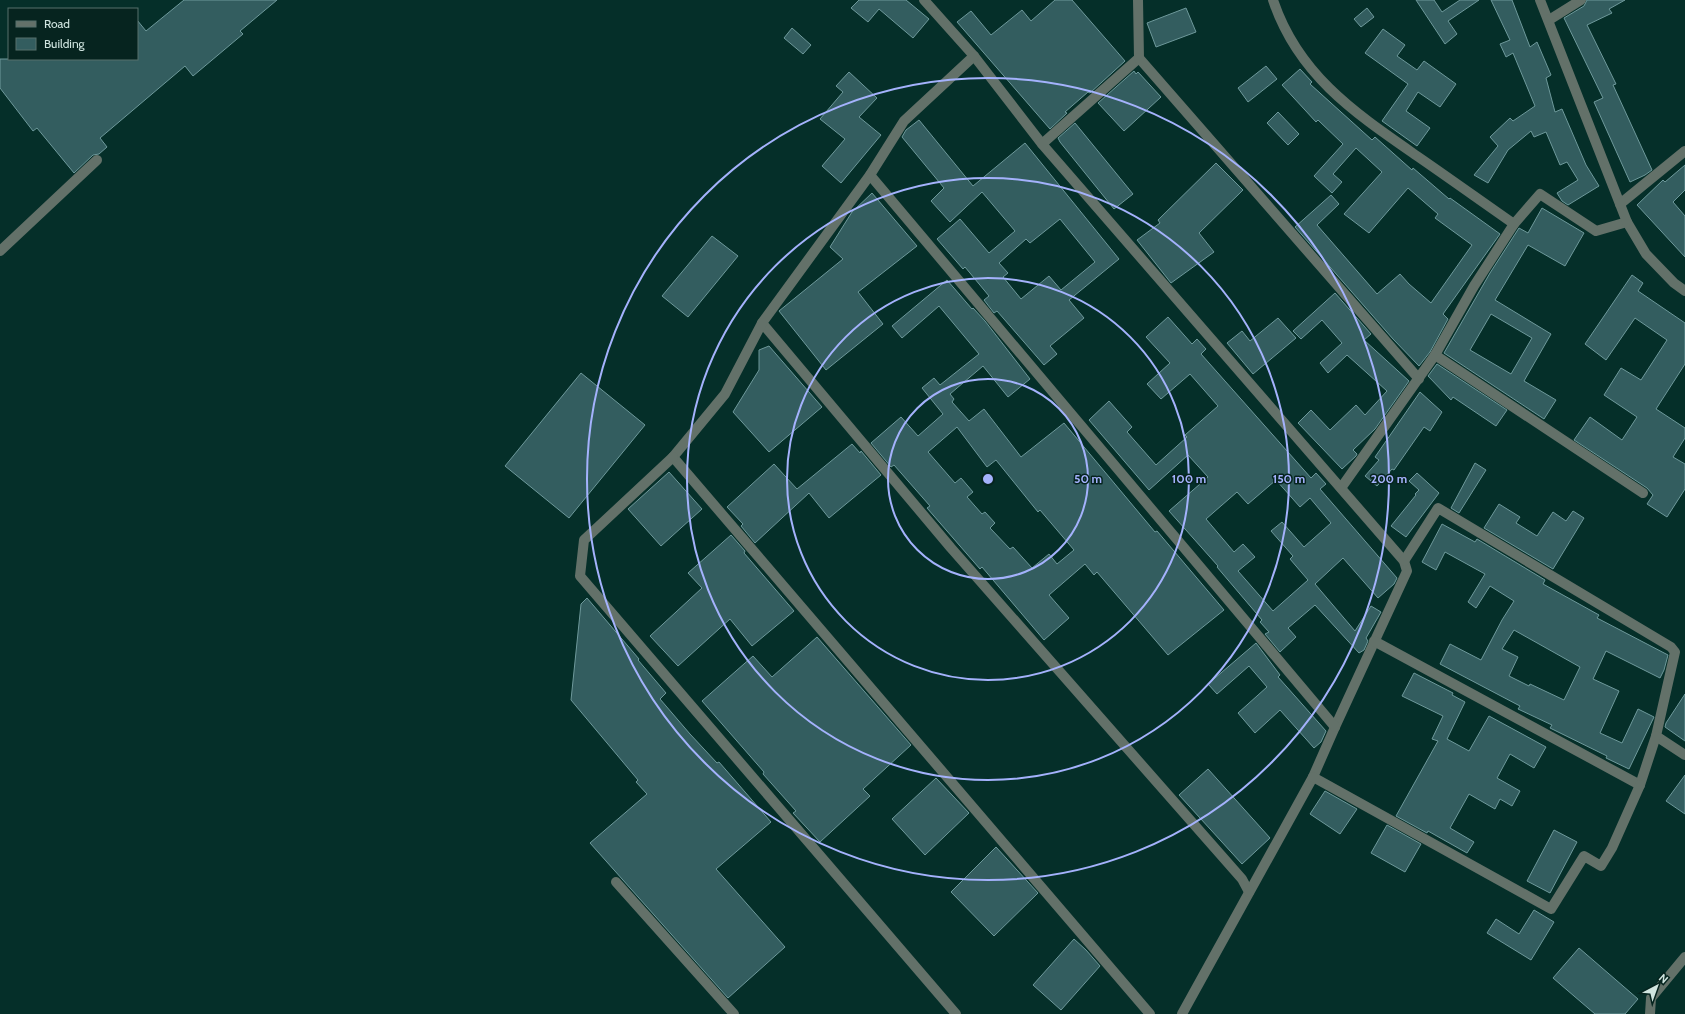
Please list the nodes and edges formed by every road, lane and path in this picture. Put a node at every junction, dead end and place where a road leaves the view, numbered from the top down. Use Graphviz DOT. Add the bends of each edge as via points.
graph roads {
  1 [pos="924,0"];
  2 [pos="1138,0"];
  3 [pos="1273,0"];
  4 [pos="1540,0"];
  5 [pos="1581,0"];
  6 [pos="1549,20"];
  7 [pos="974,56"];
  8 [pos="1139,58"];
  9 [pos="1042,144"];
  10 [pos="1685,152"];
  11 [pos="97,160"];
  12 [pos="870,175"];
  13 [pos="1620,204"];
  14 [pos="1627,222"];
  15 [pos="1514,224"];
  16 [pos="0,251"];
  17 [pos="1685,292"];
  18 [pos="762,324"];
  19 [pos="1435,355"];
  20 [pos="1419,379"];
  21 [pos="673,457"];
  22 [pos="1341,488"];
  23 [pos="1644,493"];
  24 [pos="1404,561"];
  25 [pos="1374,641"];
  26 [pos="1335,727"];
  27 [pos="1656,736"];
  28 [pos="1685,755"];
  29 [pos="1313,777"];
  30 [pos="1640,785"];
  31 [pos="616,882"];
  32 [pos="1249,892"];
  33 [pos="1685,957"];
  34 [pos="734,1014"];
  35 [pos="956,1014"];
  36 [pos="1150,1014"];
  37 [pos="1182,1014"];
  38 [pos="1650,1014"];
  1 -- 7 [label="street"];
  2 -- 8 [label="street"];
  3 -- 15 [label="street" via="1298,52 1323,82 1359,116"];
  4 -- 6 [label="street"];
  5 -- 6 [label="street"];
  6 -- 13 [label="street"];
  7 -- 9 [label="street"];
  7 -- 12 [label="street" via="904,121"];
  8 -- 9 [label="street"];
  8 -- 20 [label="street"];
  9 -- 22 [label="street"];
  10 -- 13 [label="street"];
  11 -- 16 [label="street"];
  12 -- 18 [label="street"];
  12 -- 26 [label="street"];
  13 -- 14 [label="street"];
  14 -- 15 [label="street" via="1596,231 1540,194"];
  14 -- 17 [label="street" via="1646,254"];
  15 -- 19 [label="street" via="1474,286"];
  18 -- 21 [label="street" via="725,394"];
  18 -- 32 [label="street" via="951,548 1242,879"];
  19 -- 20 [label="street"];
  19 -- 23 [label="street"];
  20 -- 22 [label="street"];
  21 -- 35 [label="street" via="584,540 580,576"];
  21 -- 36 [label="street"];
  22 -- 24 [label="street"];
  24 -- 25 [label="street" via="1407,571"];
  24 -- 27 [label="street" via="1438,508 1671,647 1675,652"];
  25 -- 26 [label="street"];
  25 -- 30 [label="street"];
  26 -- 29 [label="street"];
  27 -- 28 [label="street"];
  27 -- 30 [label="street"];
  29 -- 30 [label="street" via="1551,909 1584,856 1601,866 1612,848"];
  29 -- 32 [label="street"];
  31 -- 34 [label="street"];
  32 -- 37 [label="street"];
  33 -- 38 [label="street" via="1651,998"];
}
